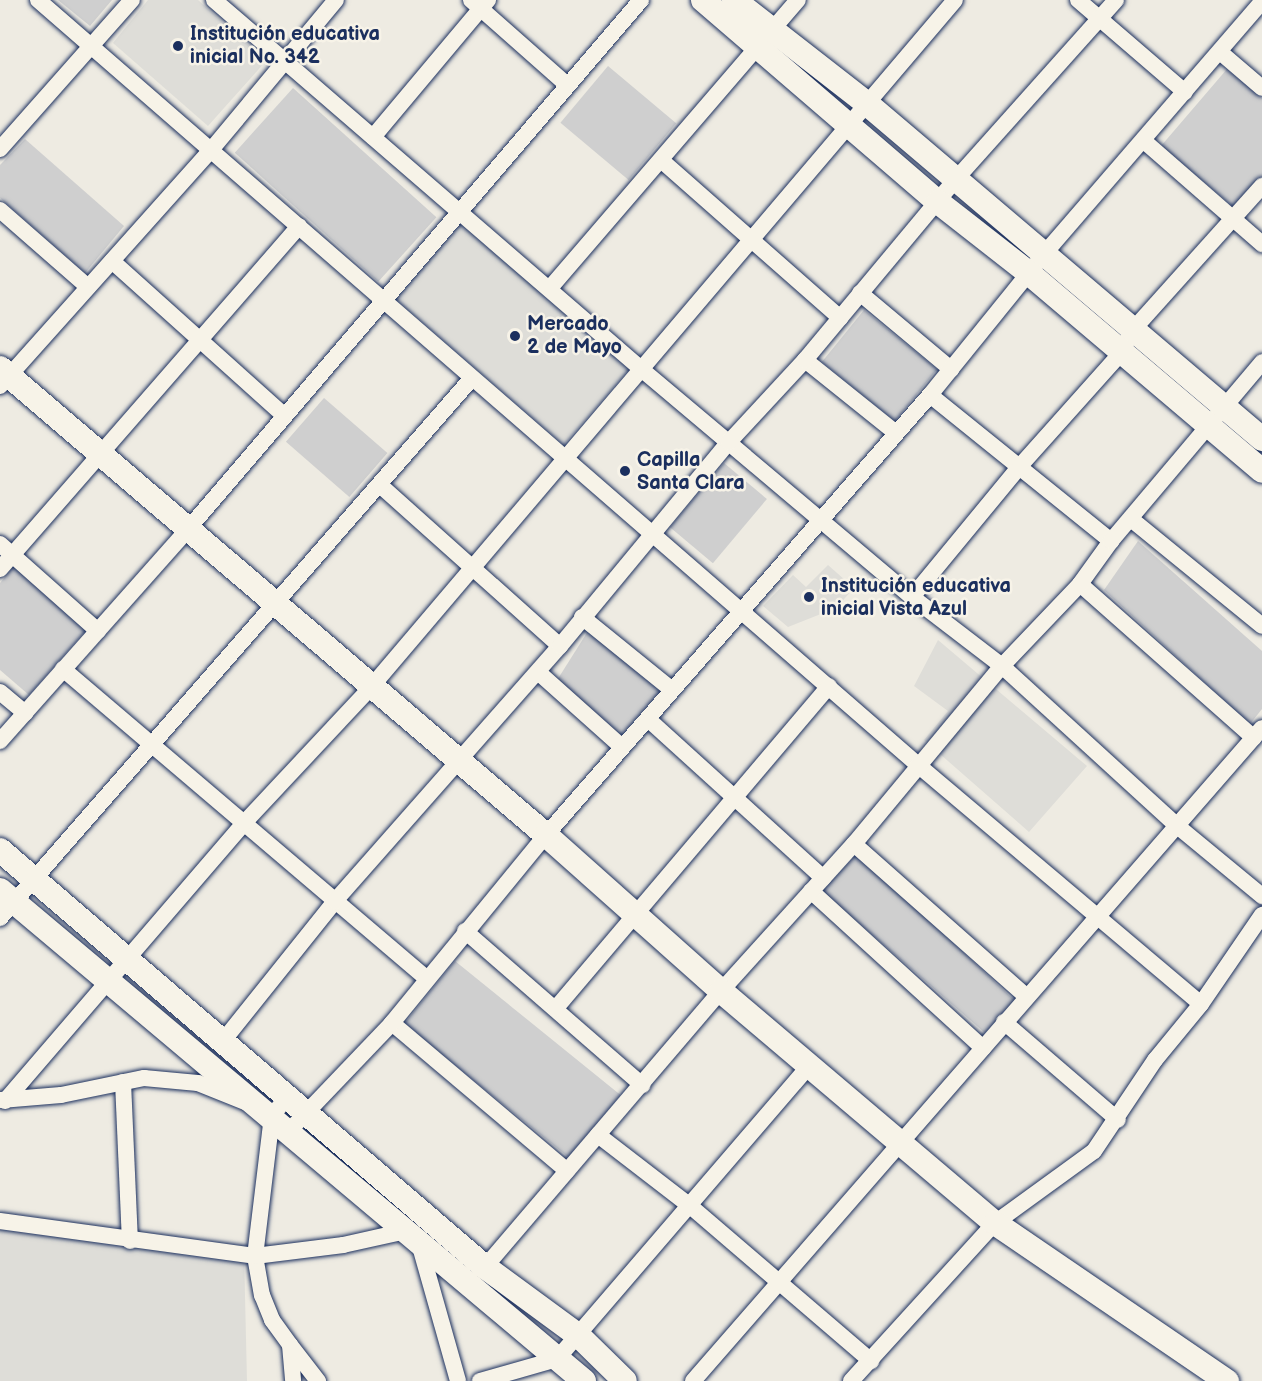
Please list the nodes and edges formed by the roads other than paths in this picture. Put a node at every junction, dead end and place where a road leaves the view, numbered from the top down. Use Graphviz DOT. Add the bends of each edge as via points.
graph roads {
  1 [pos="38,0"];
  2 [pos="132,0"];
  3 [pos="214,0"];
  4 [pos="336,0"];
  5 [pos="641,0"];
  6 [pos="703,0"];
  7 [pos="734,0"];
  8 [pos="798,0"];
  9 [pos="956,0"];
  10 [pos="1078,0"];
  11 [pos="1116,0"];
  12 [pos="1262,2"];
  13 [pos="480,3"];
  14 [pos="1100,18"];
  15 [pos="765,39"];
  16 [pos="91,46"];
  17 [pos="1220,52"];
  18 [pos="285,61"];
  19 [pos="567,85"];
  20 [pos="1262,88"];
  21 [pos="1185,92"];
  22 [pos="865,102"];
  23 [pos="847,124"];
  24 [pos="373,137"];
  25 [pos="1144,141"];
  26 [pos="0,149"];
  27 [pos="211,150"];
  28 [pos="661,159"];
  29 [pos="956,179"];
  30 [pos="1262,186"];
  31 [pos="938,202"];
  32 [pos="0,210"];
  33 [pos="459,211"];
  34 [pos="1232,218"];
  35 [pos="299,226"];
  36 [pos="750,238"];
  37 [pos="1262,244"];
  38 [pos="1045,254"];
  39 [pos="112,261"];
  40 [pos="1030,274"];
  41 [pos="88,287"];
  42 [pos="550,288"];
  43 [pos="860,293"];
  44 [pos="383,301"];
  45 [pos="840,318"];
  46 [pos="1132,331"];
  47 [pos="200,340"];
  48 [pos="1121,353"];
  49 [pos="804,360"];
  50 [pos="1262,362"];
  51 [pos="640,368"];
  52 [pos="951,369"];
  53 [pos="3,376"];
  54 [pos="472,378"];
  55 [pos="930,395"];
  56 [pos="1224,407"];
  57 [pos="285,416"];
  58 [pos="1209,426"];
  59 [pos="896,433"];
  60 [pos="1262,439"];
  61 [pos="729,441"];
  62 [pos="100,452"];
  63 [pos="564,459"];
  64 [pos="1020,466"];
  65 [pos="1262,471"];
  66 [pos="381,486"];
  67 [pos="1131,519"];
  68 [pos="821,520"];
  69 [pos="189,528"];
  70 [pos="651,533"];
  71 [pos="1111,541"];
  72 [pos="6,550"];
  73 [pos="0,569"];
  74 [pos="471,569"];
  75 [pos="1080,584"];
  76 [pos="912,597"];
  77 [pos="275,602"];
  78 [pos="742,610"];
  79 [pos="582,617"];
  80 [pos="1262,626"];
  81 [pos="98,630"];
  82 [pos="560,646"];
  83 [pos="1002,666"];
  84 [pos="63,669"];
  85 [pos="538,672"];
  86 [pos="372,686"];
  87 [pos="829,686"];
  88 [pos="671,689"];
  89 [pos="0,692"];
  90 [pos="25,713"];
  91 [pos="649,720"];
  92 [pos="1258,733"];
  93 [pos="0,741"];
  94 [pos="155,745"];
  95 [pos="622,747"];
  96 [pos="461,762"];
  97 [pos="918,765"];
  98 [pos="736,796"];
  99 [pos="244,823"];
  100 [pos="1176,825"];
  101 [pos="546,835"];
  102 [pos="854,844"];
  103 [pos="0,850"];
  104 [pos="823,878"];
  105 [pos="34,879"];
  106 [pos="811,891"];
  107 [pos="1262,896"];
  108 [pos="335,902"];
  109 [pos="5,903"];
  110 [pos="633,913"];
  111 [pos="1099,914"];
  112 [pos="1262,915"];
  113 [pos="465,931"];
  114 [pos="128,961"];
  115 [pos="426,978"];
  116 [pos="110,982"];
  117 [pos="721,991"];
  118 [pos="1026,997"];
  119 [pos="1201,1004"];
  120 [pos="556,1008"];
  121 [pos="1004,1022"];
  122 [pos="392,1023"];
  123 [pos="223,1041"];
  124 [pos="983,1048"];
  125 [pos="809,1066"];
  126 [pos="123,1082"];
  127 [pos="642,1085"];
  128 [pos="288,1096"];
  129 [pos="2,1101"];
  130 [pos="308,1113"];
  131 [pos="274,1119"];
  132 [pos="1118,1120"];
  133 [pos="598,1135"];
  134 [pos="900,1143"];
  135 [pos="567,1171"];
  136 [pos="689,1205"];
  137 [pos="0,1221"];
  138 [pos="995,1223"];
  139 [pos="412,1237"];
  140 [pos="130,1240"];
  141 [pos="255,1256"];
  142 [pos="485,1267"];
  143 [pos="778,1281"];
  144 [pos="579,1336"];
  145 [pos="290,1345"];
  146 [pos="557,1359"];
  147 [pos="871,1361"];
  148 [pos="582,1380"];
  149 [pos="293,1381"];
  150 [pos="318,1381"];
  151 [pos="458,1381"];
  152 [pos="480,1381"];
  153 [pos="625,1381"];
  154 [pos="693,1381"];
  155 [pos="851,1381"];
  156 [pos="1227,1381"];
  1 -- 16 [label="street"];
  2 -- 16 [label="street"];
  3 -- 18 [label="street"];
  4 -- 18 [label="street"];
  5 -- 19 [label="street"];
  6 -- 15 [label="street"];
  7 -- 15 [label="street"];
  8 -- 15 [label="street"];
  9 -- 22 [label="street"];
  10 -- 14 [label="street"];
  11 -- 14 [label="street"];
  12 -- 17 [label="street"];
  13 -- 19 [label="street"];
  13 -- 24 [label="street"];
  14 -- 21 [label="street"];
  14 -- 29 [label="street"];
  15 -- 22 [label="street"];
  15 -- 23 [label="street"];
  15 -- 28 [label="street"];
  16 -- 26 [label="street"];
  16 -- 27 [label="street"];
  17 -- 20 [label="street"];
  17 -- 21 [label="street"];
  18 -- 24 [label="street"];
  18 -- 27 [label="street"];
  19 -- 33 [label="street"];
  21 -- 25 [label="street"];
  22 -- 23 [label="street"];
  22 -- 29 [label="street"];
  23 -- 31 [label="street"];
  23 -- 36 [label="street"];
  24 -- 33 [label="street"];
  25 -- 34 [label="street"];
  25 -- 38 [label="street"];
  27 -- 35 [label="street"];
  27 -- 39 [label="street"];
  28 -- 36 [label="street"];
  28 -- 42 [label="street"];
  29 -- 31 [label="street"];
  29 -- 38 [label="street"];
  30 -- 34 [label="street"];
  31 -- 40 [label="street"];
  31 -- 43 [label="street"];
  32 -- 41 [label="street"];
  33 -- 42 [label="street"];
  33 -- 44 [label="street"];
  34 -- 37 [label="street"];
  34 -- 46 [label="street"];
  35 -- 44 [label="street"];
  35 -- 47 [label="street"];
  36 -- 45 [label="street"];
  36 -- 51 [label="street"];
  38 -- 40 [label="street"];
  38 -- 46 [label="street"];
  39 -- 41 [label="street"];
  39 -- 47 [label="street"];
  40 -- 48 [label="street"];
  40 -- 52 [label="street"];
  41 -- 53 [label="street"];
  42 -- 51 [label="street"];
  43 -- 45 [label="street"];
  43 -- 52 [label="street"];
  44 -- 54 [label="street"];
  44 -- 57 [label="street"];
  45 -- 49 [label="street"];
  46 -- 48 [label="street"];
  46 -- 56 [label="street"];
  47 -- 57 [label="street"];
  47 -- 62 [label="street"];
  48 -- 58 [label="street"];
  48 -- 64 [label="street"];
  49 -- 59 [label="street"];
  49 -- 61 [label="street"];
  50 -- 56 [label="street"];
  51 -- 61 [label="street"];
  51 -- 63 [label="street"];
  52 -- 55 [label="street"];
  53 -- 62 [label="street"];
  54 -- 63 [label="street"];
  54 -- 66 [label="street"];
  55 -- 59 [label="street"];
  55 -- 64 [label="street"];
  56 -- 58 [label="street"];
  56 -- 60 [label="street"];
  57 -- 69 [label="street"];
  58 -- 65 [label="street"];
  58 -- 67 [label="street"];
  59 -- 68 [label="street"];
  61 -- 68 [label="street"];
  61 -- 70 [label="street"];
  62 -- 69 [label="street"];
  62 -- 72 [label="street"];
  63 -- 70 [label="street"];
  63 -- 74 [label="street"];
  64 -- 71 [label="street"];
  64 -- 76 [label="street"];
  66 -- 74 [label="street"];
  66 -- 77 [label="street"];
  67 -- 71 [label="street"];
  67 -- 80 [label="street"];
  68 -- 76 [label="street"];
  68 -- 78 [label="street"];
  69 -- 77 [label="street"];
  69 -- 81 [label="street"];
  70 -- 78 [label="street"];
  70 -- 79 [label="street"];
  71 -- 75 [label="street"];
  72 -- 73 [label="street"];
  72 -- 81 [label="street"];
  74 -- 82 [label="street"];
  74 -- 86 [label="street"];
  75 -- 83 [label="street"];
  75 -- 92 [label="street"];
  76 -- 83 [label="street"];
  77 -- 86 [label="street"];
  77 -- 94 [label="street"];
  78 -- 87 [label="street"];
  78 -- 88 [label="street"];
  79 -- 82 [label="street"];
  79 -- 88 [label="street"];
  81 -- 84 [label="street"];
  82 -- 85 [label="street"];
  83 -- 97 [label="street"];
  83 -- 100 [label="street"];
  84 -- 90 [label="street"];
  84 -- 94 [label="street"];
  85 -- 95 [label="street"];
  85 -- 96 [label="street"];
  86 -- 96 [label="street"];
  86 -- 99 [label="street"];
  87 -- 97 [label="street"];
  87 -- 98 [label="street"];
  88 -- 91 [label="street"];
  89 -- 90 [label="street"];
  90 -- 93 [label="street"];
  91 -- 95 [label="street"];
  91 -- 98 [label="street"];
  92 -- 100 [label="street"];
  94 -- 99 [label="street"];
  94 -- 105 [label="street"];
  95 -- 101 [label="street"];
  96 -- 101 [label="street"];
  96 -- 108 [label="street"];
  97 -- 102 [label="street"];
  97 -- 111 [label="street"];
  98 -- 104 [label="street"];
  98 -- 110 [label="street"];
  99 -- 108 [label="street"];
  99 -- 114 [label="street"];
  100 -- 107 [label="street"];
  100 -- 111 [label="street"];
  101 -- 110 [label="street"];
  101 -- 113 [label="street"];
  102 -- 104 [label="street"];
  102 -- 118 [label="street"];
  103 -- 105 [label="street"];
  104 -- 106 [label="street"];
  105 -- 109 [label="street"];
  105 -- 114 [label="street"];
  106 -- 117 [label="street"];
  106 -- 124 [label="street"];
  108 -- 115 [label="street"];
  108 -- 123 [label="street"];
  109 -- 116 [label="street"];
  110 -- 117 [label="street"];
  110 -- 120 [label="street"];
  111 -- 118 [label="street"];
  111 -- 119 [label="street"];
  112 -- 119 [label="street"];
  113 -- 115 [label="street"];
  113 -- 120 [label="street"];
  114 -- 116 [label="street"];
  114 -- 123 [label="street"];
  115 -- 122 [label="street"];
  116 -- 129 [label="street"];
  116 -- 131 [label="street"];
  117 -- 125 [label="street"];
  117 -- 127 [label="street"];
  118 -- 121 [label="street"];
  119 -- 132 [label="street" via="1155,1060"];
  120 -- 127 [label="street"];
  121 -- 124 [label="street"];
  121 -- 132 [label="street"];
  122 -- 130 [label="street"];
  122 -- 135 [label="street"];
  123 -- 128 [label="street"];
  124 -- 134 [label="street"];
  125 -- 134 [label="street"];
  125 -- 136 [label="street"];
  126 -- 129 [label="street"];
  126 -- 131 [label="street" via="144,1078 198,1083"];
  126 -- 140 [label="street"];
  127 -- 133 [label="street"];
  128 -- 130 [label="street"];
  128 -- 131 [label="street"];
  130 -- 131 [label="street"];
  130 -- 142 [label="street"];
  131 -- 139 [label="street"];
  131 -- 141 [label="street"];
  132 -- 138 [label="street" via="1094,1151"];
  133 -- 135 [label="street"];
  133 -- 136 [label="street"];
  134 -- 138 [label="street"];
  134 -- 143 [label="street"];
  135 -- 142 [label="street"];
  136 -- 143 [label="street"];
  136 -- 144 [label="street"];
  137 -- 140 [label="street"];
  138 -- 147 [label="street"];
  138 -- 156 [label="street"];
  139 -- 141 [label="street"];
  139 -- 146 [label="street"];
  139 -- 151 [label="street"];
  140 -- 141 [label="street"];
  141 -- 145 [label="street" via="262,1295 272,1320"];
  142 -- 144 [label="street"];
  143 -- 147 [label="street"];
  143 -- 154 [label="street"];
  144 -- 146 [label="street"];
  144 -- 153 [label="street"];
  145 -- 149 [label="street"];
  145 -- 150 [label="street"];
  146 -- 148 [label="street"];
  146 -- 152 [label="street"];
  147 -- 155 [label="street"];
}
